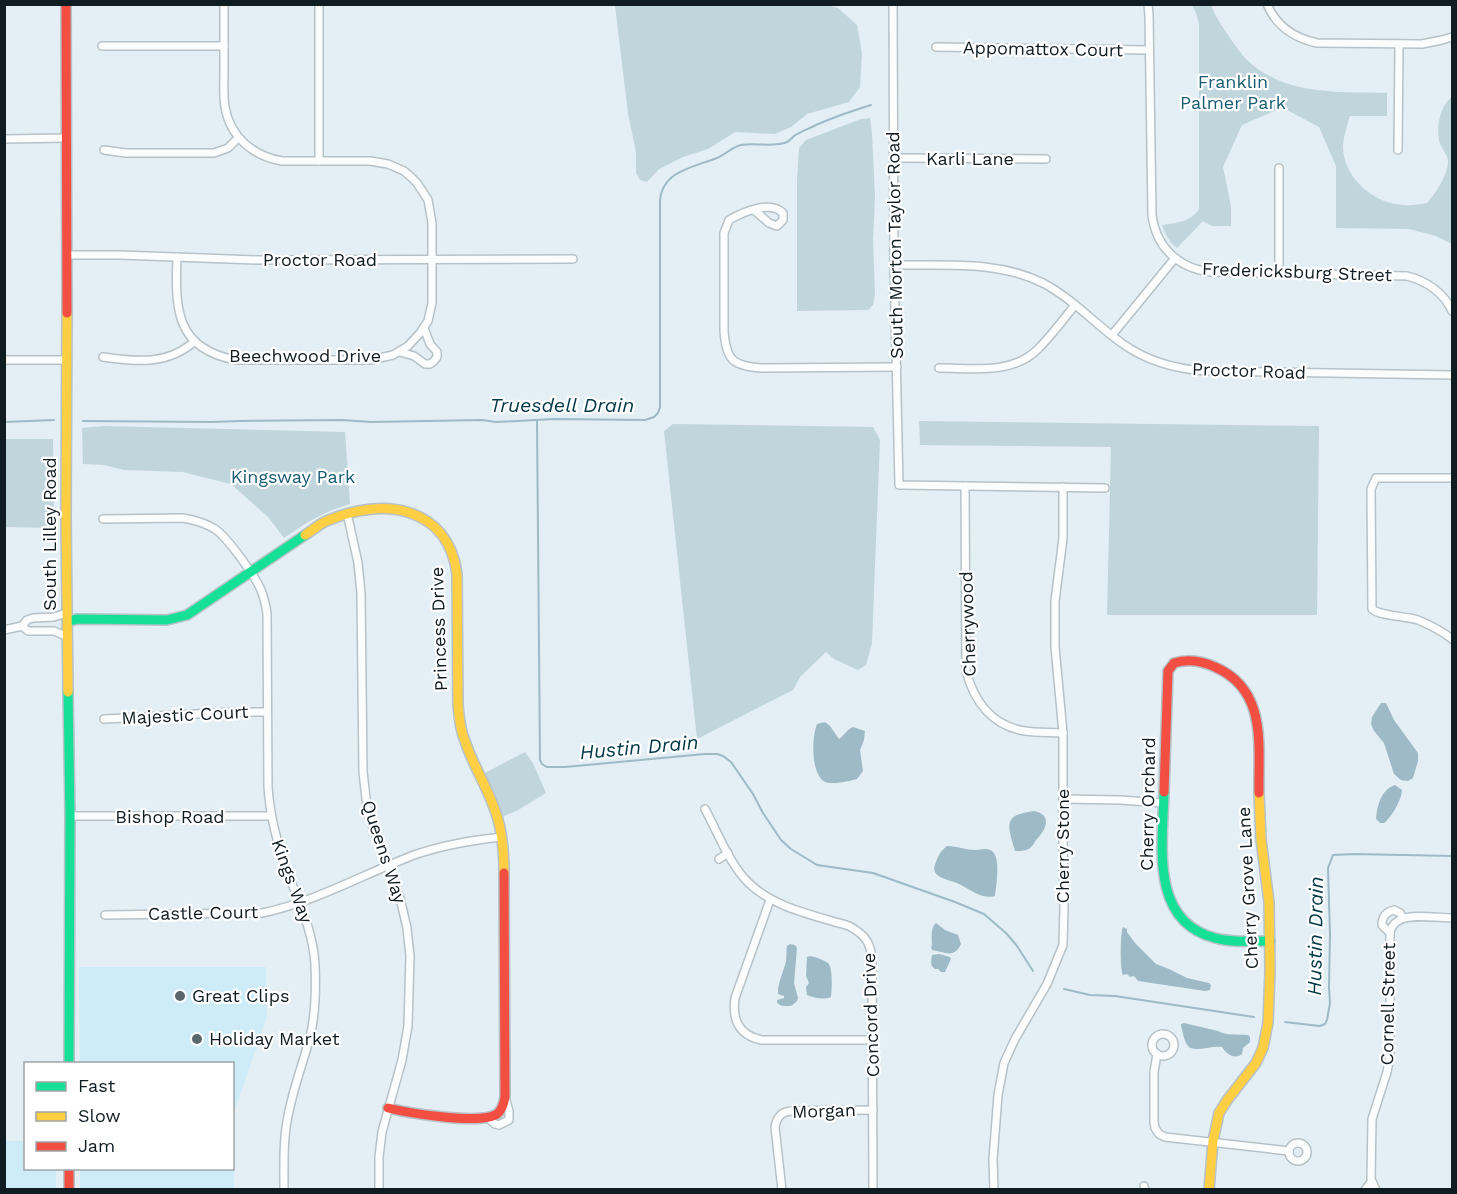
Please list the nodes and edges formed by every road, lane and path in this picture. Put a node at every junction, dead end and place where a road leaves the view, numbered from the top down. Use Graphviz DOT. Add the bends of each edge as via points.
graph roads {
  1 [pos="66,4"];
  2 [pos="224,4"];
  3 [pos="319,4"];
  4 [pos="893,4"];
  5 [pos="1148,4"];
  6 [pos="1267,4"];
  7 [pos="1452,37"];
  8 [pos="1399,44"];
  9 [pos="102,46"];
  10 [pos="224,46"];
  11 [pos="936,47"];
  12 [pos="1149,50"];
  13 [pos="66,138"];
  14 [pos="238,138"];
  15 [pos="4,139"];
  16 [pos="104,150"];
  17 [pos="1398,150"];
  18 [pos="894,158"];
  19 [pos="1046,159"];
  20 [pos="319,161"];
  21 [pos="1279,168"];
  22 [pos="754,210"];
  23 [pos="67,255"];
  24 [pos="177,257"];
  25 [pos="1175,258"];
  26 [pos="432,260"];
  27 [pos="573,260"];
  28 [pos="894,265"];
  29 [pos="1279,273"];
  30 [pos="1075,305"];
  31 [pos="1452,311"];
  32 [pos="424,328"];
  33 [pos="1112,335"];
  34 [pos="195,341"];
  35 [pos="400,352"];
  36 [pos="103,357"];
  37 [pos="4,360"];
  38 [pos="67,360"];
  39 [pos="897,367"];
  40 [pos="939,368"];
  41 [pos="1452,375"];
  42 [pos="1452,478"];
  43 [pos="965,486"];
  44 [pos="1063,487"];
  45 [pos="1105,488"];
  46 [pos="347,513"];
  47 [pos="104,519"];
  48 [pos="250,573"];
  49 [pos="67,617"];
  50 [pos="22,626"];
  51 [pos="4,630"];
  52 [pos="68,637"];
  53 [pos="1452,637"];
  54 [pos="1172,663"];
  55 [pos="267,712"];
  56 [pos="104,719"];
  57 [pos="1063,733"];
  58 [pos="1063,799"];
  59 [pos="1163,803"];
  60 [pos="705,809"];
  61 [pos="70,816"];
  62 [pos="271,816"];
  63 [pos="502,837"];
  64 [pos="728,853"];
  65 [pos="719,859"];
  66 [pos="388,866"];
  67 [pos="770,900"];
  68 [pos="300,902"];
  69 [pos="105,915"];
  70 [pos="1403,918"];
  71 [pos="1452,918"];
  72 [pos="1390,933"];
  73 [pos="1270,941"];
  74 [pos="873,1040"];
  75 [pos="1157,1054"];
  76 [pos="69,1062"];
  77 [pos="388,1108"];
  78 [pos="873,1110"];
  79 [pos="1212,1142"];
  80 [pos="1289,1151"];
  81 [pos="69,1170"];
  82 [pos="1374,1187"];
  83 [pos="69,1190"];
  84 [pos="284,1190"];
  85 [pos="379,1190"];
  86 [pos="782,1190"];
  87 [pos="873,1190"];
  88 [pos="994,1190"];
  89 [pos="1209,1190"];
  90 [pos="1365,1190"];
  1 -- 13 [label="street, South Lilley Road"];
  2 -- 10 [label="street"];
  3 -- 20 [label="street"];
  4 -- 18 [label="street, South Morton Taylor Road"];
  5 -- 12 [label="street, Fredericksburg Street"];
  6 -- 8 [label="street" via="1280,25 1308,41"];
  7 -- 8 [label="street" via="1431,43"];
  8 -- 17 [label="street"];
  9 -- 10 [label="street"];
  10 -- 14 [label="street" via="225,108"];
  11 -- 12 [label="street, Appomattox Court"];
  12 -- 25 [label="street, Fredericksburg Street" via="1152,215 1159,239"];
  13 -- 15 [label="street"];
  13 -- 23 [label="street, South Lilley Road"];
  14 -- 16 [label="street" via="228,148 214,153"];
  14 -- 20 [label="street, Beechwood Drive" via="271,159"];
  18 -- 19 [label="street, Karli Lane"];
  18 -- 28 [label="street, South Morton Taylor Road"];
  20 -- 26 [label="street, Beechwood Drive" via="378,162 411,177 424,192 430,209"];
  21 -- 29 [label="street"];
  22 -- 39 [label="street" via="729,220 724,233 724,331 732,360 746,367 761,368"];
  23 -- 24 [label="street, Proctor Road"];
  23 -- 38 [label="street, South Lilley Road"];
  24 -- 26 [label="street, Proctor Road" via="258,261"];
  24 -- 34 [label="street" via="178,309 184,327"];
  25 -- 29 [label="street, Fredericksburg Street" via="1205,272"];
  25 -- 33 [label="street"];
  26 -- 27 [label="street, Proctor Road"];
  26 -- 32 [label="street, Beechwood Drive" via="432,303"];
  28 -- 30 [label="street, Proctor Road" via="1006,270 1043,283"];
  28 -- 39 [label="street, South Morton Taylor Road"];
  29 -- 31 [label="street, Fredericksburg Street" via="1407,276 1436,290"];
  30 -- 33 [label="street, Proctor Road"];
  30 -- 40 [label="street" via="1039,348 1016,364 998,368"];
  32 -- 35 [label="street, Beechwood Drive"];
  32 -- 35 [label="street, Beechwood Drive" via="437,352 434,362 425,364"];
  33 -- 41 [label="street, Proctor Road" via="1149,358 1194,370"];
  34 -- 35 [label="street, Beechwood Drive" via="213,353 236,360 369,360"];
  34 -- 36 [label="street" via="180,352 159,359"];
  37 -- 38 [label="street"];
  38 -- 49 [label="street, South Lilley Road"];
  39 -- 43 [label="street, South Morton Taylor Road" via="899,486"];
  42 -- 53 [label="street" via="1376,477 1371,489 1371,608 1418,620"];
  43 -- 44 [label="street"];
  43 -- 57 [label="street, Cherrywood" via="966,671 973,691 978,702 1008,725 1024,731"];
  44 -- 45 [label="street"];
  44 -- 57 [label="street, Cherry Stone" via="1063,538 1055,601"];
  46 -- 48 [label="street, Princess Drive" via="326,521"];
  46 -- 63 [label="street, Princess Drive" via="381,507 409,511 432,525 450,548 457,577 460,724 494,806"];
  46 -- 66 [label="street, Queens Way" via="362,593 364,795"];
  47 -- 48 [label="street, Kings Way" via="183,518 206,524 226,539"];
  48 -- 49 [label="street, Princess Drive" via="179,618"];
  48 -- 55 [label="street, Kings Way" via="267,609"];
  49 -- 50 [label="street, Princess Drive" via="33,618"];
  49 -- 52 [label="street, South Lilley Road"];
  50 -- 51 [label="street, Princess Drive"];
  50 -- 52 [label="street, Princess Drive" via="28,631 54,631"];
  52 -- 61 [label="street, South Lilley Road"];
  54 -- 59 [label="street, Cherry Orchard" via="1168,671"];
  54 -- 73 [label="street, Cherry Grove Lane" via="1197,662 1224,671 1238,681 1257,716"];
  55 -- 56 [label="street, Majestic Court"];
  55 -- 62 [label="street, Kings Way"];
  57 -- 58 [label="street, Cherry Stone"];
  58 -- 59 [label="street"];
  58 -- 88 [label="street, Cherry Stone" via="1063,945 1047,984 1004,1063 998,1095"];
  59 -- 73 [label="street, Cherry Orchard" via="1162,878 1178,914 1212,938"];
  60 -- 64 [label="street, Concord Drive"];
  61 -- 62 [label="street, Bishop Road"];
  61 -- 76 [label="street, South Lilley Road"];
  62 -- 68 [label="street, Kings Way"];
  63 -- 66 [label="street, Castle Court" via="444,846"];
  63 -- 77 [label="street, Princess Drive" via="502,1109 487,1117 429,1117"];
  64 -- 65 [label="street"];
  64 -- 67 [label="street, Concord Drive" via="744,878"];
  66 -- 68 [label="street, Castle Court"];
  66 -- 77 [label="street, Queens Way" via="404,914 410,970 406,1039"];
  67 -- 74 [label="street, Concord Drive" via="849,926 868,942 872,957"];
  67 -- 74 [label="street" via="735,998 734,1014 741,1029 761,1040"];
  68 -- 69 [label="street, Castle Court" via="254,914"];
  68 -- 84 [label="street, Kings Way" via="313,945 315,1001 310,1036 288,1117"];
  70 -- 71 [label="street"];
  70 -- 72 [label="street, Cornell Street"];
  70 -- 72 [label="street, Cornell Street" via="1394,910 1384,916 1382,925"];
  72 -- 82 [label="street, Cornell Street" via="1390,1056 1372,1119"];
  73 -- 79 [label="street, Cherry Grove Lane" via="1267,1035 1256,1065 1225,1101"];
  74 -- 78 [label="street, Concord Drive"];
  75 -- 79 [label="street" via="1156,1132 1161,1136"];
  77 -- 85 [label="street, Queens Way" via="380,1144"];
  78 -- 86 [label="street, Morgan" via="780,1114 775,1127"];
  78 -- 87 [label="street, Concord Drive"];
  79 -- 80 [label="street"];
  79 -- 89 [label="street, Cherry Grove Lane"];
  81 -- 83 [label="street"];
  82 -- 90 [label="street, Cornell Street"];
}
